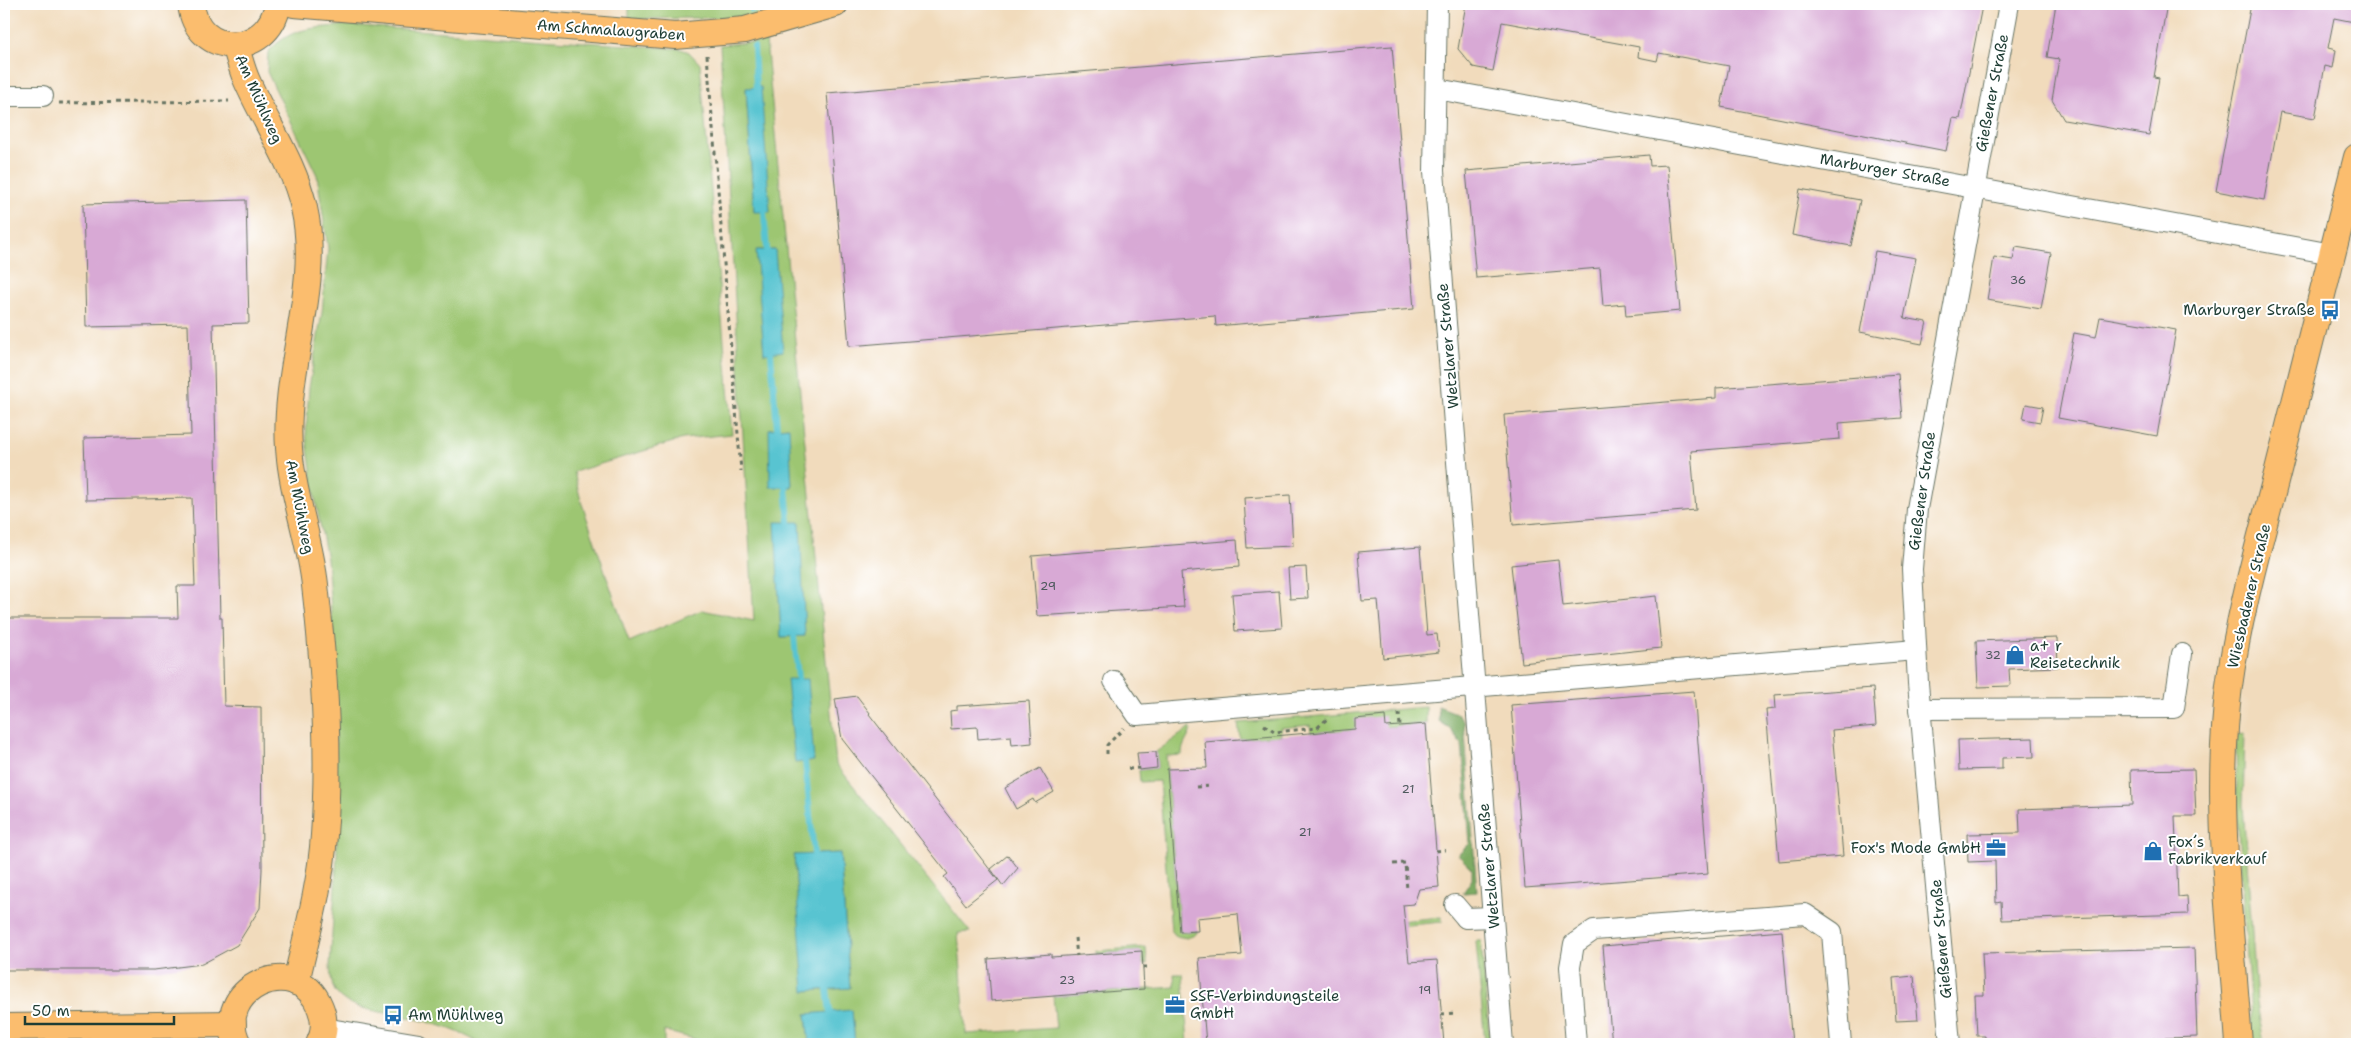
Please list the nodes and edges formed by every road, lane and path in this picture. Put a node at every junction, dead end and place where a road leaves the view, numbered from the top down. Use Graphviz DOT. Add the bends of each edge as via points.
graph roads {
  1 [pos="191,4"];
  2 [pos="278,4"];
  3 [pos="294,4"];
  4 [pos="835,4"];
  5 [pos="1437,4"];
  6 [pos="2009,4"];
  7 [pos="705,35"];
  8 [pos="235,45"];
  9 [pos="1437,89"];
  10 [pos="4,96"];
  11 [pos="47,100"];
  12 [pos="229,101"];
  13 [pos="2357,157"];
  14 [pos="1975,187"];
  15 [pos="2332,254"];
  16 [pos="741,470"];
  17 [pos="1916,650"];
  18 [pos="2182,654"];
  19 [pos="1114,681"];
  20 [pos="1474,687"];
  21 [pos="1920,709"];
  22 [pos="1399,712"];
  23 [pos="1137,715"];
  24 [pos="1328,718"];
  25 [pos="1262,724"];
  26 [pos="1400,726"];
  27 [pos="1107,754"];
  28 [pos="1138,768"];
  29 [pos="1128,769"];
  30 [pos="1210,786"];
  31 [pos="1196,787"];
  32 [pos="1446,850"];
  33 [pos="1436,851"];
  34 [pos="1393,864"];
  35 [pos="1407,890"];
  36 [pos="1493,917"];
  37 [pos="1459,918"];
  38 [pos="1075,938"];
  39 [pos="1076,956"];
  40 [pos="296,982"];
  41 [pos="1456,1013"];
  42 [pos="1441,1014"];
  43 [pos="1195,1018"];
  44 [pos="1204,1020"];
  45 [pos="4,1027"];
  46 [pos="236,1034"];
  47 [pos="321,1036"];
  48 [pos="420,1044"];
  49 [pos="1503,1044"];
  50 [pos="1576,1044"];
  51 [pos="1842,1044"];
  52 [pos="1950,1044"];
  53 [pos="2239,1044"];
  1 -- 8 [label="main road" via="196,22 203,31 218,41"];
  2 -- 8 [label="main road" via="270,27 260,36"];
  3 -- 7 [label="main road, Am Schmalaugraben" via="675,36"];
  4 -- 7 [label="main road, Am Schmalaugraben" via="745,30"];
  5 -- 9 [label="street, Wetzlarer Straße"];
  6 -- 14 [label="street, Gießener Straße"];
  7 -- 16 [label="path"];
  8 -- 40 [label="main road, Am Mühlweg" via="247,80 295,176 309,240 289,408 289,447 315,582 326,754 324,836"];
  9 -- 14 [label="street, Marburger Straße"];
  9 -- 20 [label="street, Wetzlarer Straße" via="1434,171"];
  10 -- 11 [label="street"];
  11 -- 12 [label="path"];
  13 -- 15 [label="main road, Wiesbadener Straße"];
  14 -- 15 [label="street, Marburger Straße"];
  14 -- 17 [label="street, Gießener Straße" via="1917,509 1912,569"];
  15 -- 53 [label="main road, Wiesbadener Straße" via="2239,632 2229,686 2224,762 2225,842"];
  17 -- 20 [label="street"];
  17 -- 21 [label="street, Gießener Straße"];
  18 -- 21 [label="street" via="2174,708"];
  19 -- 23 [label="street"];
  20 -- 23 [label="street"];
  20 -- 36 [label="street, Wetzlarer Straße"];
  21 -- 52 [label="street, Gießener Straße"];
  22 -- 26 [label="path"];
  23 -- 27 [label="path" via="1107,745"];
  24 -- 25 [label="path" via="1317,728 1284,733 1274,732"];
  28 -- 29 [label="path"];
  30 -- 31 [label="path"];
  32 -- 33 [label="path"];
  34 -- 35 [label="path" via="1405,863"];
  36 -- 37 [label="street"];
  36 -- 49 [label="street, Wetzlarer Straße"];
  38 -- 39 [label="path"];
  40 -- 46 [label="main road" via="282,978 253,986 239,1003"];
  40 -- 47 [label="main road" via="318,1000 323,1013"];
  41 -- 42 [label="path"];
  43 -- 44 [label="path"];
  45 -- 46 [label="main road"];
  47 -- 48 [label="street"];
  50 -- 51 [label="street" via="1570,967 1574,944 1594,930 1805,914 1832,932"];
}
